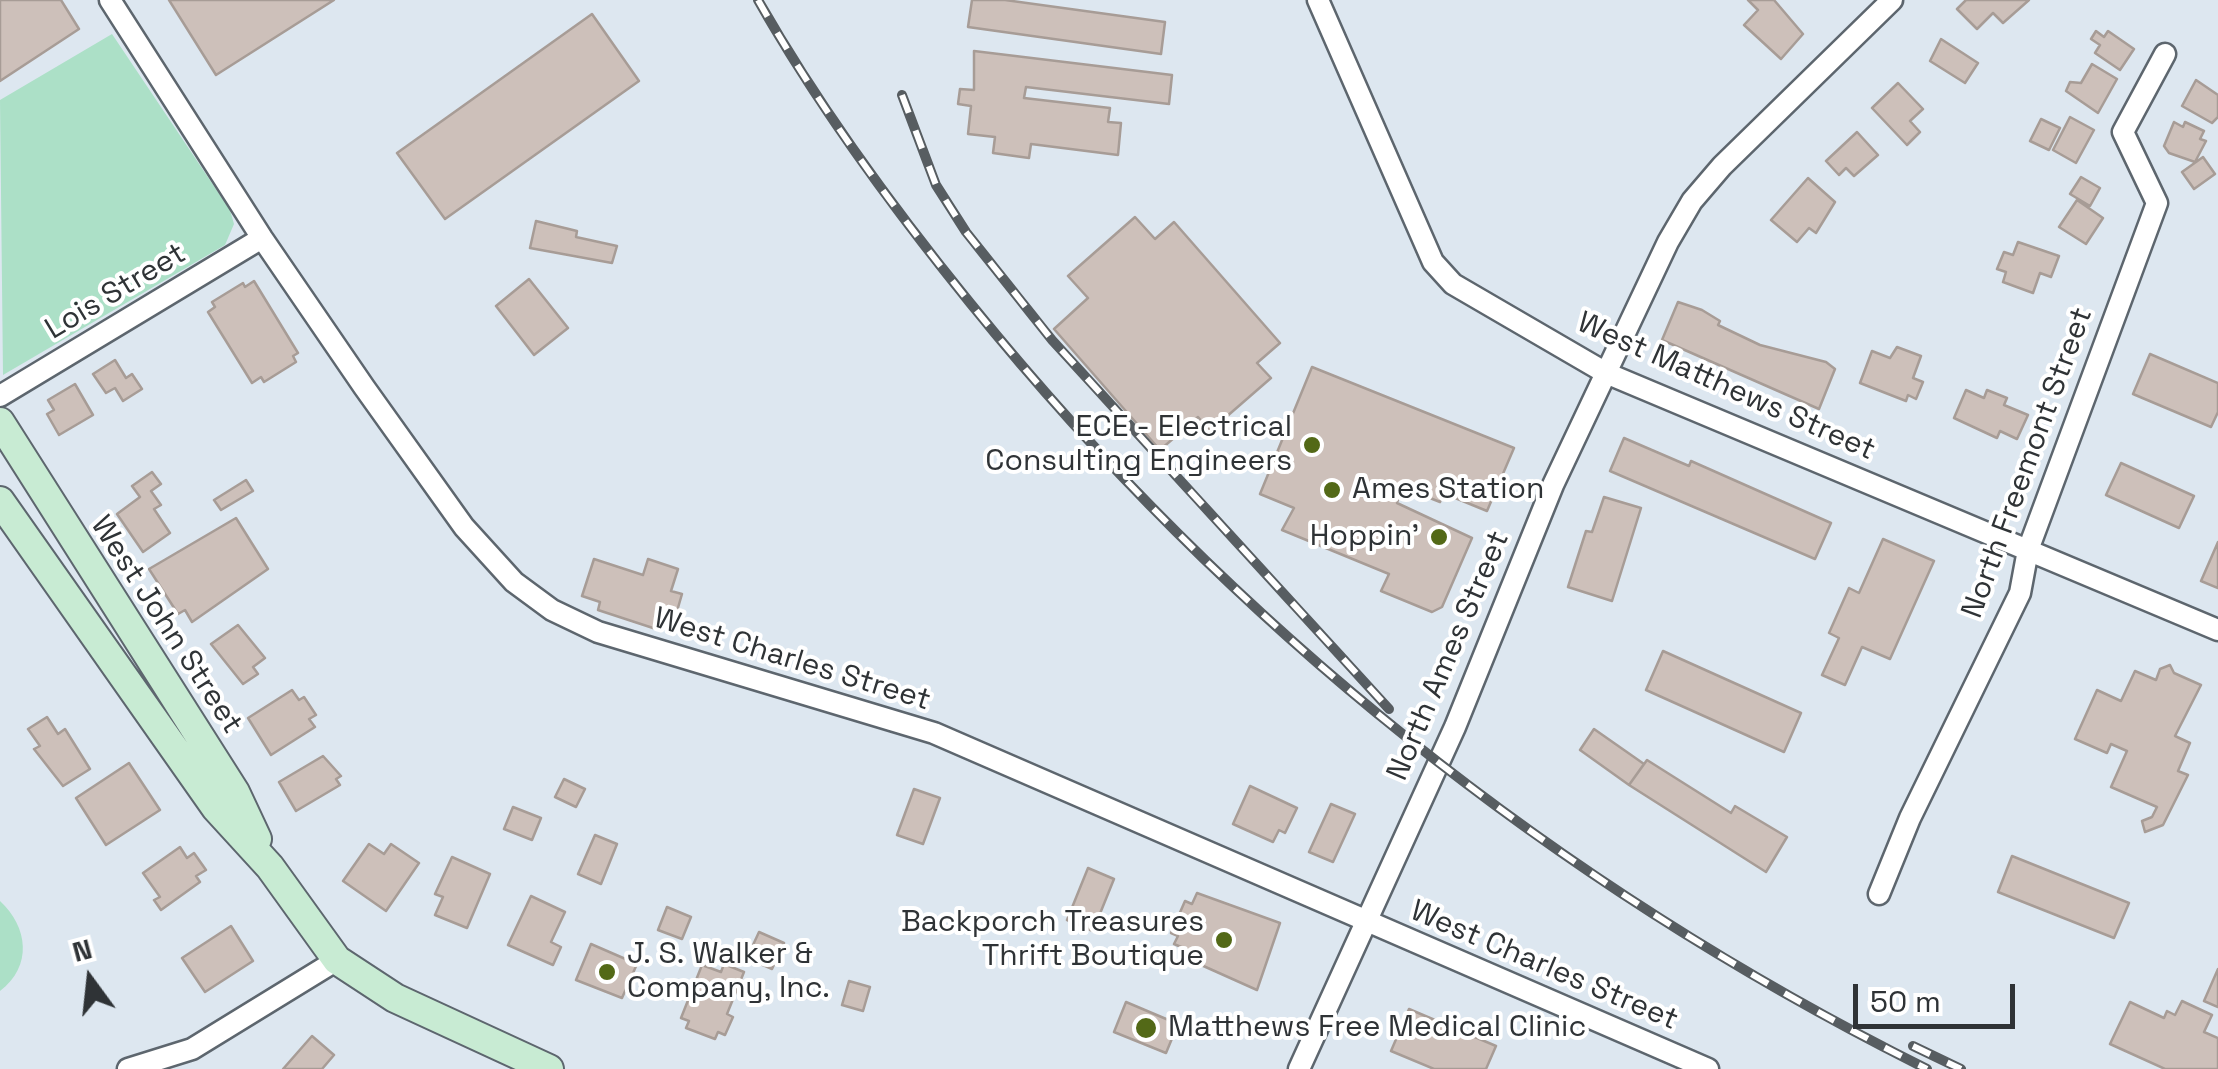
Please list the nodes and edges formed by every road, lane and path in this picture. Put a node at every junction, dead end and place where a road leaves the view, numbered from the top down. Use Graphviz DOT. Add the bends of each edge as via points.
graph roads {
  1 [pos="110,0"];
  2 [pos="1318,0"];
  3 [pos="1892,0"];
  4 [pos="2165,54"];
  5 [pos="262,238"];
  6 [pos="1606,372"];
  7 [pos="0,396"];
  8 [pos="0,422"];
  9 [pos="0,501"];
  10 [pos="2028,550"];
  11 [pos="2218,630"];
  12 [pos="270,867"];
  13 [pos="1879,894"];
  14 [pos="1365,918"];
  15 [pos="337,960"];
  16 [pos="128,1069"];
  17 [pos="549,1069"];
  18 [pos="1299,1069"];
  19 [pos="1708,1069"];
  1 -- 5 [label="street, West Charles Street"];
  2 -- 6 [label="street, West Matthews Street" via="1433,262 1453,284"];
  3 -- 6 [label="street, North Ames Street" via="1692,201"];
  4 -- 10 [label="street, North Freemont Street" via="2123,132 2152,186 2154,215"];
  5 -- 7 [label="street, Lois Street"];
  5 -- 14 [label="street, West Charles Street" via="464,527 514,582 552,610 633,644 934,733"];
  6 -- 10 [label="street, West Matthews Street"];
  6 -- 14 [label="street, North Ames Street" via="1455,727"];
  8 -- 12 [label="main road, West John Street" via="235,792"];
  9 -- 12 [label="main road, West John Street" via="216,808"];
  10 -- 11 [label="street, West Matthews Street"];
  10 -- 13 [label="street, North Freemont Street" via="2020,593"];
  12 -- 15 [label="main road, West John Street"];
  14 -- 18 [label="street, North Ames Street"];
  14 -- 19 [label="street, West Charles Street"];
  15 -- 16 [label="street" via="192,1049"];
  15 -- 17 [label="main road, West John Street" via="395,998"];
}
